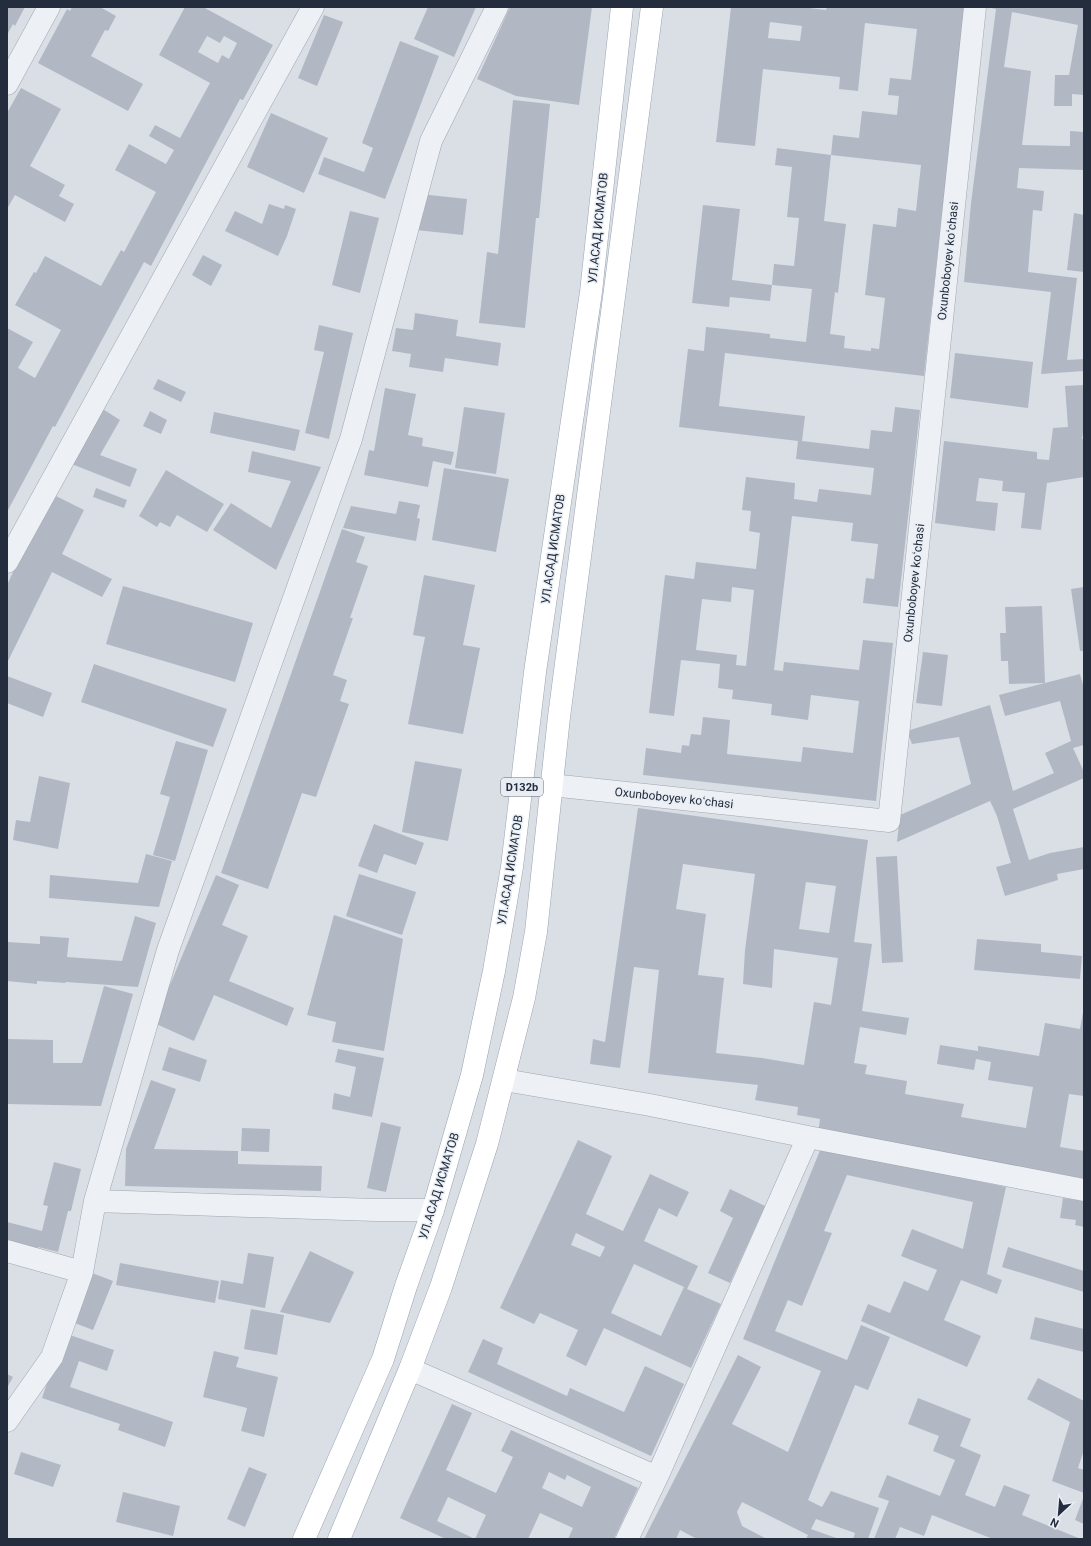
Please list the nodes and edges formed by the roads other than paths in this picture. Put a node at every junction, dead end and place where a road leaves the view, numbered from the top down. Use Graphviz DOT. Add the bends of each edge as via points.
graph roads {
  1 [pos="49,7"];
  2 [pos="313,7"];
  3 [pos="497,7"];
  4 [pos="622,7"];
  5 [pos="652,7"];
  6 [pos="975,7"];
  7 [pos="7,84"];
  8 [pos="7,562"];
  9 [pos="551,785"];
  10 [pos="504,1080"];
  11 [pos="808,1138"];
  12 [pos="1084,1190"];
  13 [pos="95,1201"];
  14 [pos="434,1210"];
  15 [pos="7,1251"];
  16 [pos="82,1272"];
  17 [pos="410,1369"];
  18 [pos="7,1421"];
  19 [pos="657,1477"];
  20 [pos="304,1539"];
  21 [pos="339,1539"];
  22 [pos="627,1539"];
  1 -- 7 [label="street"];
  2 -- 8 [label="street"];
  3 -- 13 [label="street" via="431,141 351,439 168,950"];
  4 -- 14 [label="main road, УЛ.АСАД ИСМАТОВ / D132b" via="591,292 535,672 512,867 472,1075"];
  5 -- 9 [label="main road, УЛ.АСАД ИСМАТОВ / D132b"];
  6 -- 9 [label="street, Oxunboboyev koʻchasi" via="888,822"];
  9 -- 10 [label="main road, УЛ.АСАД ИСМАТОВ / D132b" via="536,932 524,998"];
  10 -- 11 [label="street" via="650,1105"];
  10 -- 17 [label="main road, УЛ.АСАД ИСМАТОВ / D132b" via="466,1214"];
  11 -- 12 [label="street"];
  11 -- 19 [label="street"];
  13 -- 14 [label="street"];
  13 -- 16 [label="street"];
  14 -- 20 [label="main road, УЛ.АСАД ИСМАТОВ / D132b" via="383,1359"];
  15 -- 16 [label="street"];
  16 -- 18 [label="street" via="52,1357"];
  17 -- 19 [label="street"];
  17 -- 21 [label="main road, УЛ.АСАД ИСМАТОВ / D132b"];
  19 -- 22 [label="street"];
}
